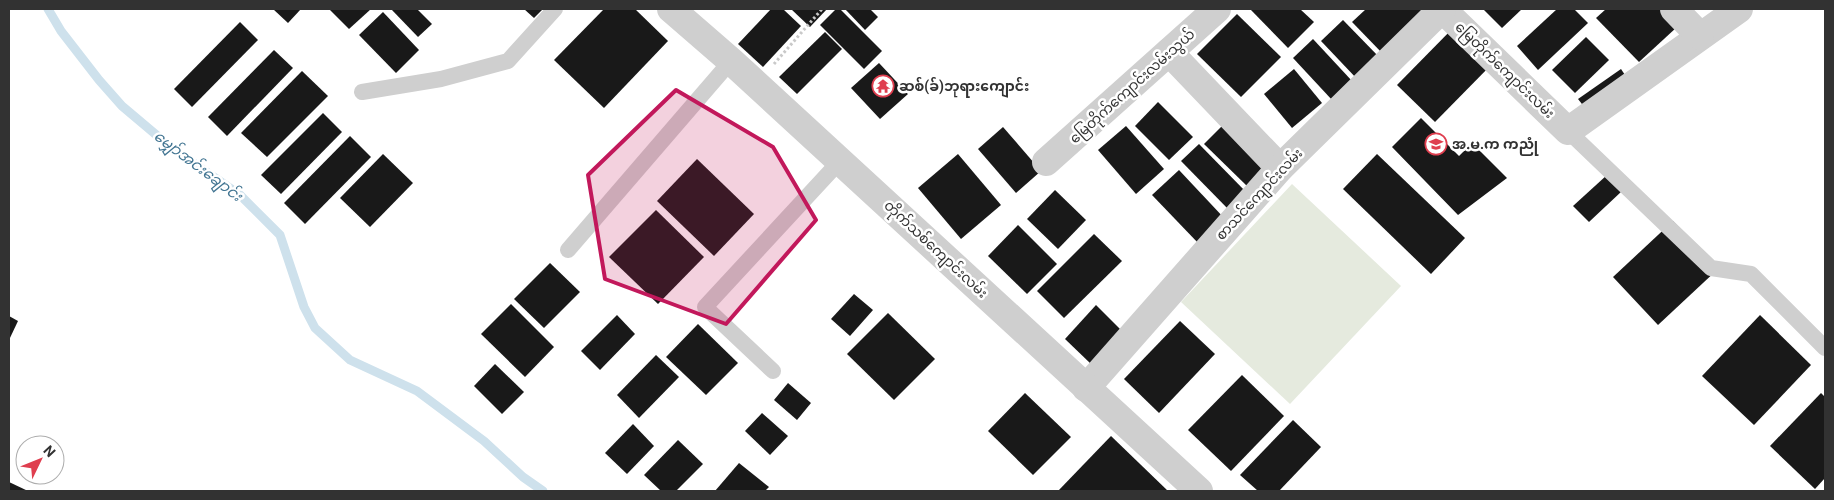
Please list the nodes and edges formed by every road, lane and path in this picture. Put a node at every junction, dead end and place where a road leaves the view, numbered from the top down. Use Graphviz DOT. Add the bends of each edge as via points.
graph roads {
  1 [pos="555,9"];
  2 [pos="671,9"];
  3 [pos="822,9"];
  4 [pos="1217,9"];
  5 [pos="1442,9"];
  6 [pos="1674,9"];
  7 [pos="1739,9"];
  8 [pos="1700,36"];
  9 [pos="1169,52"];
  10 [pos="732,61"];
  11 [pos="756,85"];
  12 [pos="362,92"];
  13 [pos="1568,131"];
  14 [pos="840,161"];
  15 [pos="1046,162"];
  16 [pos="1280,168"];
  17 [pos="568,250"];
  18 [pos="1825,348"];
  19 [pos="773,371"];
  20 [pos="1086,388"];
  21 [pos="1200,491"];
  1 -- 12 [label="lane" via="508,61 441,79"];
  2 -- 10 [label="street, တိုက်သစ်ကျောင်းလမ်း"];
  3 -- 11 [label="path"];
  4 -- 9 [label="street, မြေတိုက်ကျောင်းလမ်းသွယ်"];
  5 -- 13 [label="street, မြေတိုက်ကျောင်းလမ်း"];
  5 -- 16 [label="street, စာသင်ကျောင်းလမ်း"];
  6 -- 8 [label="street"];
  7 -- 8 [label="street"];
  8 -- 13 [label="street"];
  9 -- 15 [label="street, မြေတိုက်ကျောင်းလမ်းသွယ်"];
  9 -- 16 [label="street"];
  10 -- 11 [label="street, တိုက်သစ်ကျောင်းလမ်း"];
  10 -- 17 [label="lane"];
  11 -- 14 [label="street, တိုက်သစ်ကျောင်းလမ်း"];
  13 -- 18 [label="lane" via="1711,268 1751,274"];
  14 -- 19 [label="lane" via="705,307"];
  14 -- 20 [label="street, တိုက်သစ်ကျောင်းလမ်း"];
  16 -- 20 [label="street, စာသင်ကျောင်းလမ်း"];
  20 -- 21 [label="street, တိုက်သစ်ကျောင်းလမ်း"];
}
